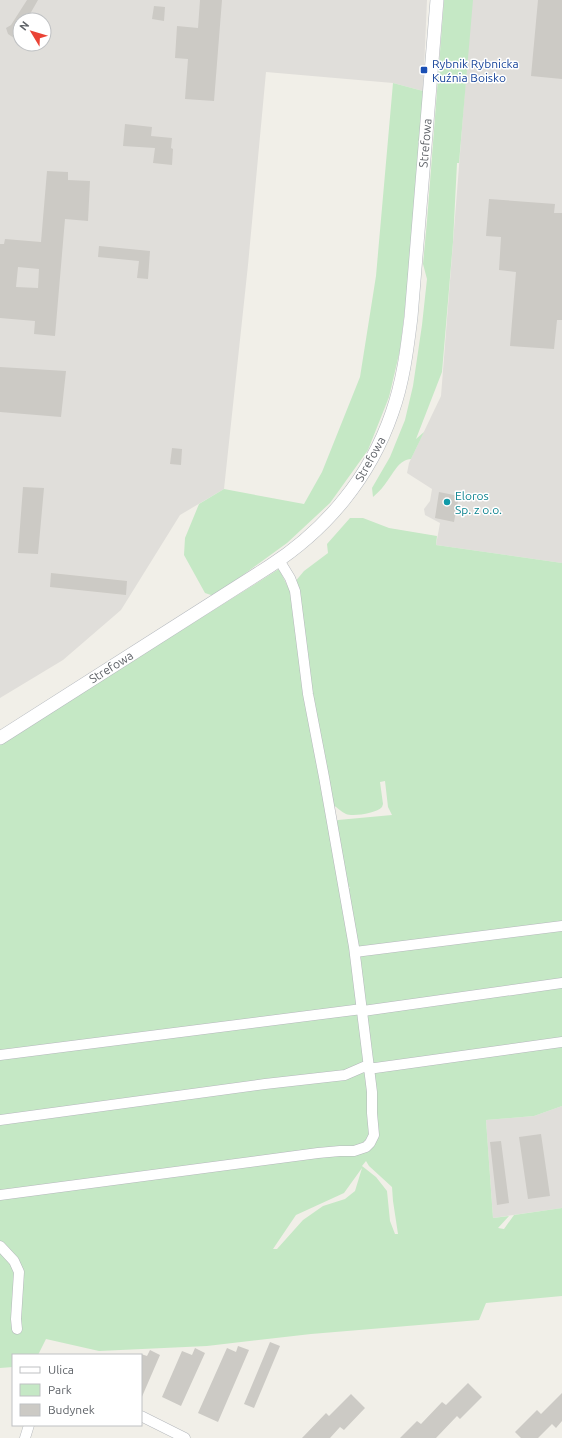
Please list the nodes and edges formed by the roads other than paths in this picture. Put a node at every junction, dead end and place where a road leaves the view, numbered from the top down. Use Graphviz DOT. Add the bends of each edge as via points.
graph roads {
  1 [pos="437,0"];
  2 [pos="279,560"];
  3 [pos="0,738"];
  4 [pos="562,926"];
  5 [pos="355,952"];
  6 [pos="562,983"];
  7 [pos="363,1010"];
  8 [pos="562,1042"];
  9 [pos="0,1055"];
  10 [pos="368,1067"];
  11 [pos="0,1120"];
  12 [pos="0,1195"];
  13 [pos="0,1246"];
  14 [pos="17,1329"];
  15 [pos="142,1416"];
  16 [pos="30,1426"];
  17 [pos="25,1438"];
  18 [pos="186,1438"];
  1 -- 2 [label="street, Strefowa" via="411,317 406,361 398,394 388,425 376,450 348,496 314,533"];
  2 -- 3 [label="street, Strefowa"];
  2 -- 5 [label="street" via="295,591 308,694"];
  4 -- 5 [label="street"];
  5 -- 7 [label="street"];
  6 -- 7 [label="street"];
  7 -- 9 [label="street"];
  7 -- 10 [label="street"];
  8 -- 10 [label="street"];
  10 -- 11 [label="street" via="345,1075"];
  10 -- 12 [label="street" via="374,1135 366,1147 354,1151 318,1153"];
  13 -- 14 [label="street" via="14,1260 19,1272"];
  15 -- 18 [label="street"];
  16 -- 17 [label="street"];
}
